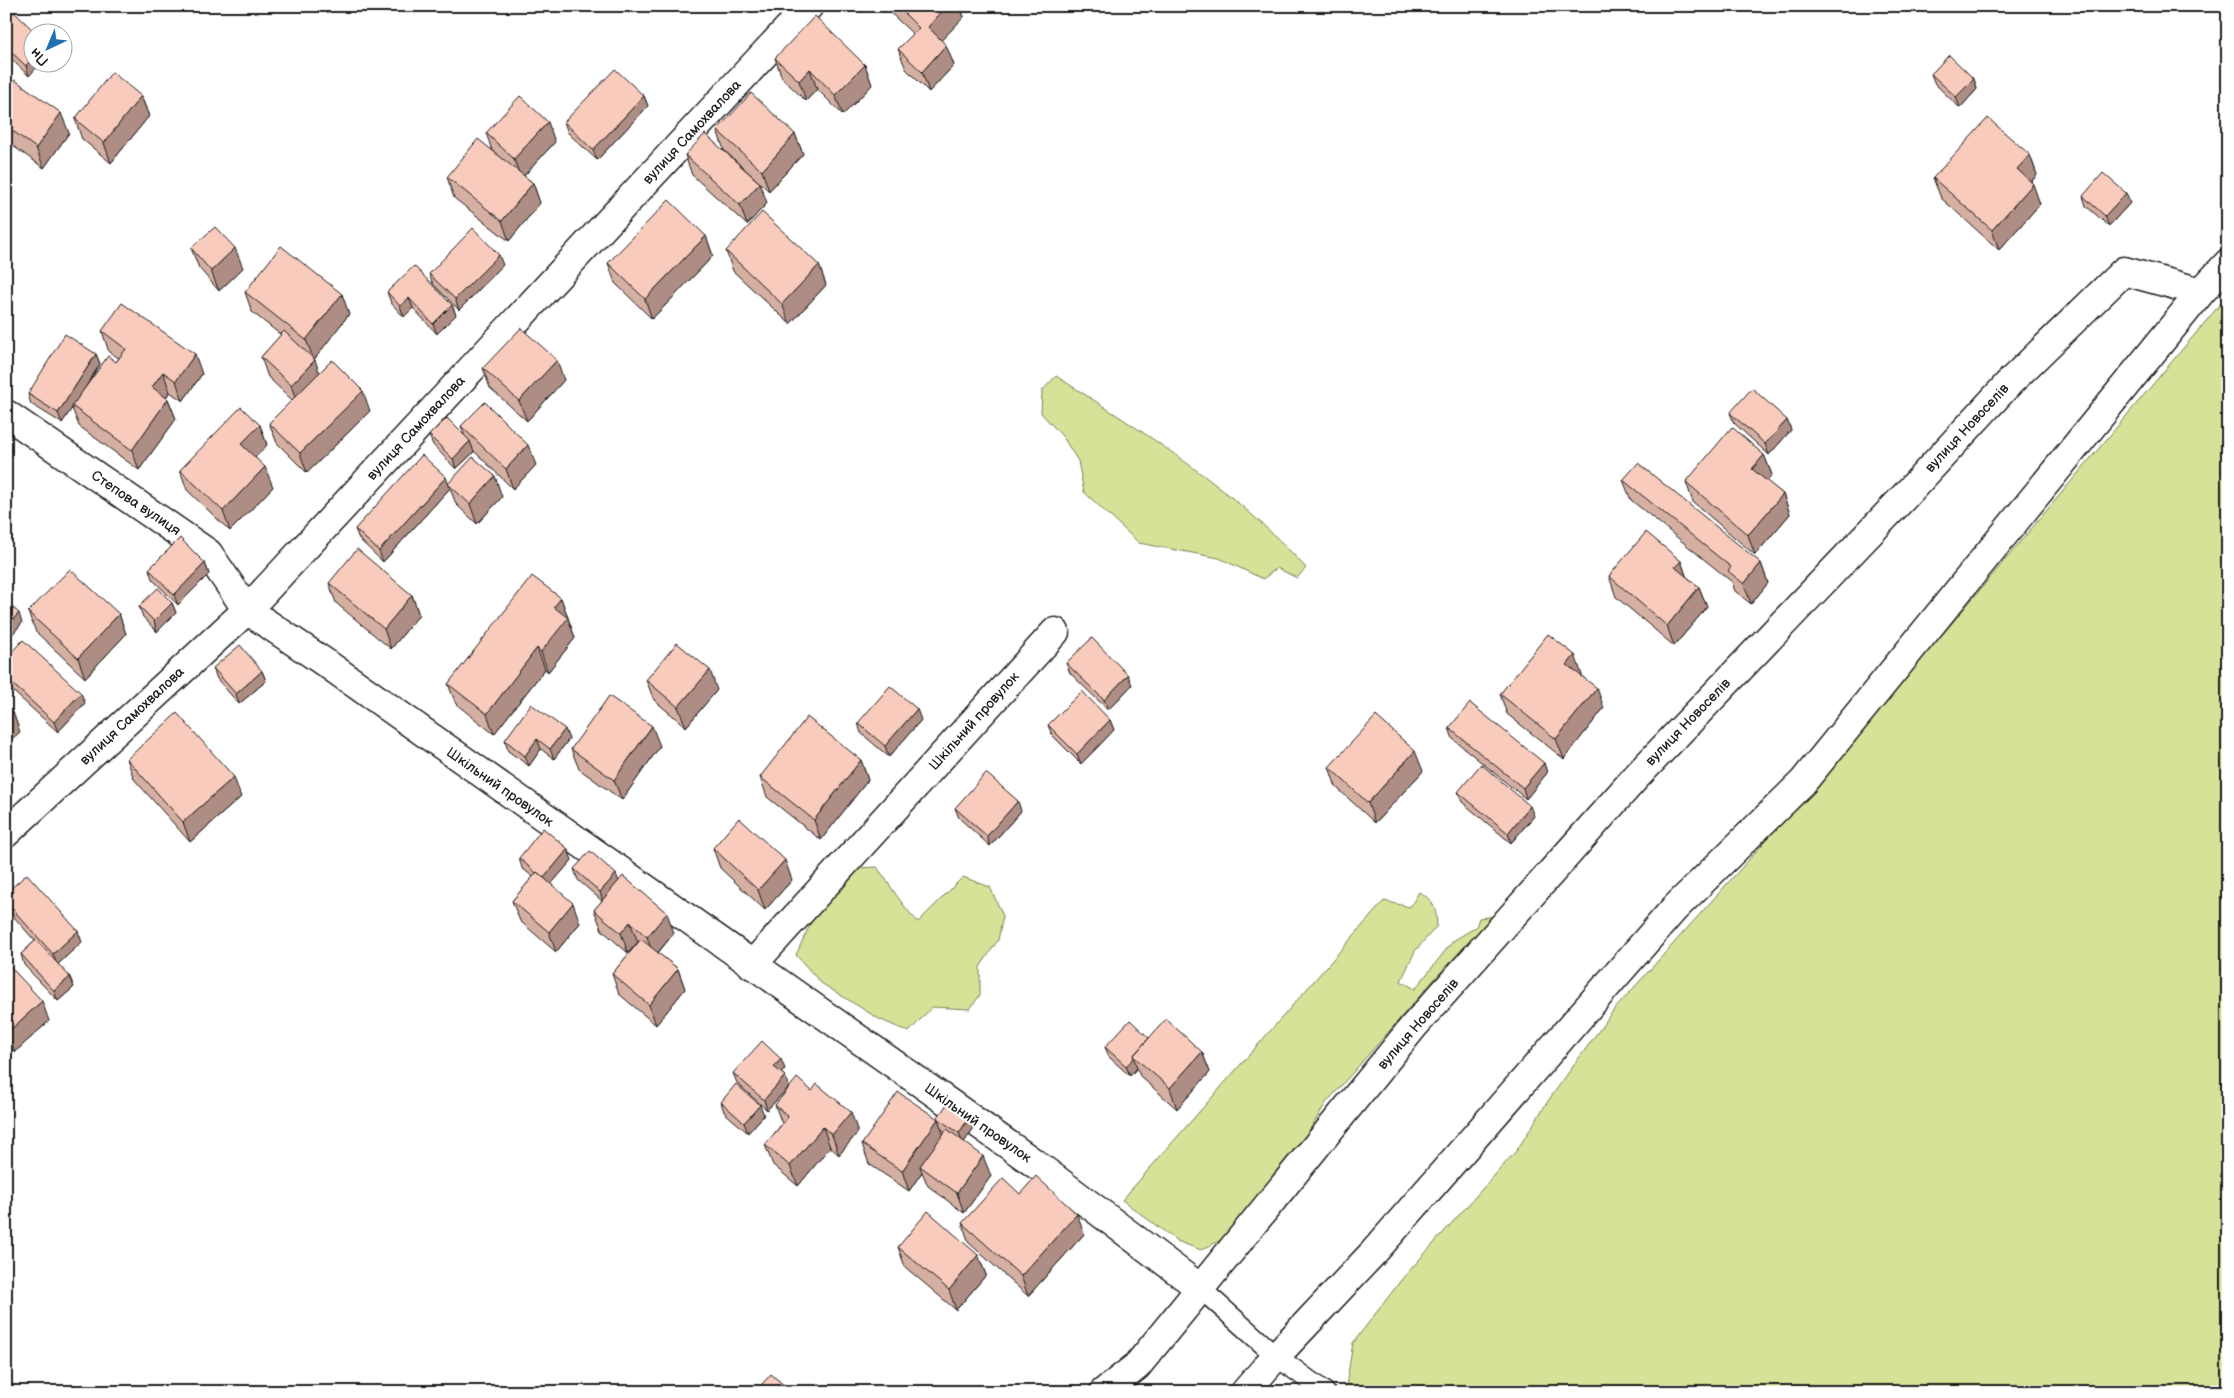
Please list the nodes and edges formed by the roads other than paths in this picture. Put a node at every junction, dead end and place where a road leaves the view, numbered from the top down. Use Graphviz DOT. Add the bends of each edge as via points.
graph roads {
  1 [pos="809,6"];
  2 [pos="2228,263"];
  3 [pos="2201,292"];
  4 [pos="6,414"];
  5 [pos="246,610"];
  6 [pos="1055,632"];
  7 [pos="6,832"];
  8 [pos="752,966"];
  9 [pos="1200,1288"];
  10 [pos="1276,1356"];
  11 [pos="1104,1392"];
  12 [pos="1245,1392"];
  13 [pos="1325,1392"];
  1 -- 5 [label="street, вулиця Самохвалова"];
  2 -- 3 [label="street"];
  3 -- 9 [label="street, вулиця Новоселів" via="2124,271 2010,382 1630,784 1414,1026"];
  3 -- 10 [label="street" via="1803,782 1674,909 1374,1252"];
  4 -- 5 [label="street, Степова вулиця" via="208,553"];
  5 -- 7 [label="street, вулиця Самохвалова"];
  5 -- 8 [label="street, Шкільний провулок" via="330,666"];
  6 -- 8 [label="street, Шкільний провулок"];
  8 -- 9 [label="street, Шкільний провулок" via="1037,1165"];
  9 -- 10 [label="lane"];
  9 -- 11 [label="street" via="1137,1366"];
  10 -- 12 [label="street"];
  10 -- 13 [label="lane"];
}
